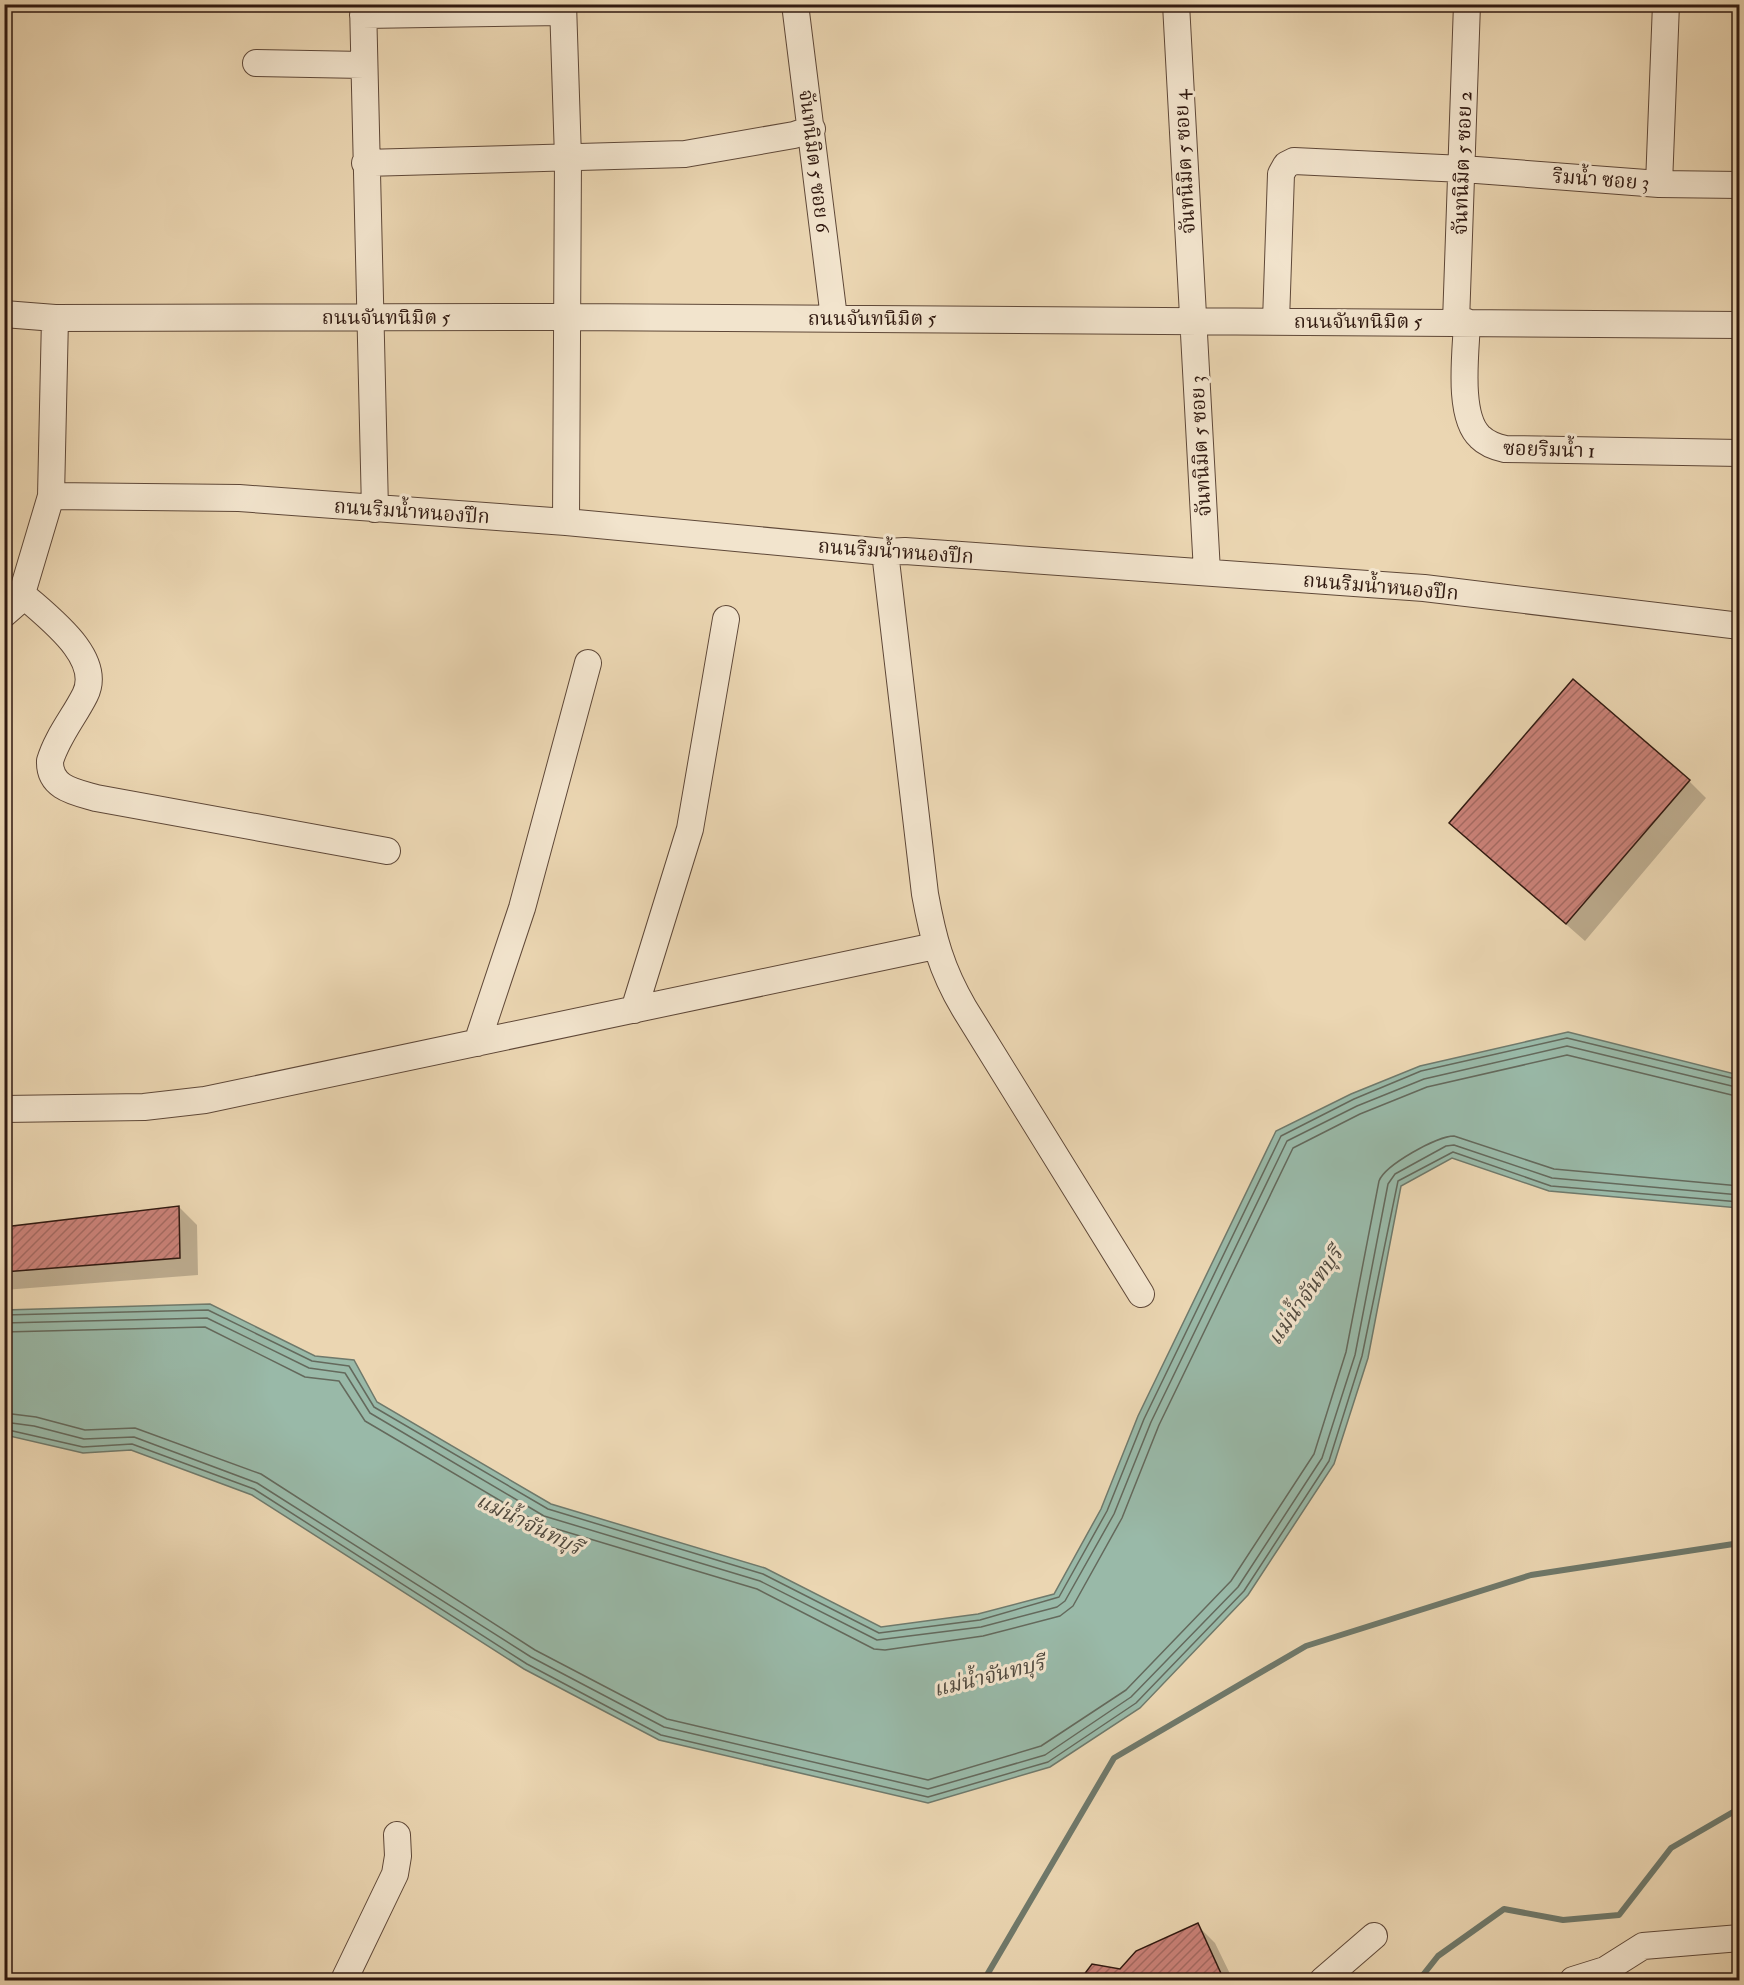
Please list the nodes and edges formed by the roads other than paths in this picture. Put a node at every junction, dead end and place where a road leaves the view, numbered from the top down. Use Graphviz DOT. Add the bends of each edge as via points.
graph roads {
  1 [pos="795,4"];
  2 [pos="1176,4"];
  3 [pos="1467,4"];
  4 [pos="1666,4"];
  5 [pos="563,8"];
  6 [pos="363,10"];
  7 [pos="256,63"];
  8 [pos="363,65"];
  9 [pos="812,129"];
  10 [pos="568,158"];
  11 [pos="365,163"];
  12 [pos="1463,169"];
  13 [pos="1659,184"];
  14 [pos="1740,185"];
  15 [pos="4,314"];
  16 [pos="568,316"];
  17 [pos="369,317"];
  18 [pos="55,318"];
  19 [pos="834,318"];
  20 [pos="1193,320"];
  21 [pos="1276,321"];
  22 [pos="1461,322"];
  23 [pos="1740,325"];
  24 [pos="1740,453"];
  25 [pos="51,496"];
  26 [pos="375,509"];
  27 [pos="566,522"];
  28 [pos="885,552"];
  29 [pos="1207,572"];
  30 [pos="22,594"];
  31 [pos="4,614"];
  32 [pos="726,619"];
  33 [pos="1740,626"];
  34 [pos="588,663"];
  35 [pos="387,851"];
  36 [pos="935,946"];
  37 [pos="634,1010"];
  38 [pos="477,1043"];
  39 [pos="4,1109"];
  40 [pos="1141,1294"];
  41 [pos="396,1835"];
  42 [pos="1374,1936"];
  43 [pos="1740,1938"];
  44 [pos="1607,1975"];
  45 [pos="344,1980"];
  46 [pos="1323,1980"];
  47 [pos="1573,1980"];
  1 -- 9 [label="street, จันทนิมิต 5 ซอย 6"];
  2 -- 20 [label="street, จันทนิมิต 5 ซอย 4"];
  3 -- 12 [label="street, จันทนิมิต 5 ซอย 2"];
  4 -- 13 [label="street"];
  5 -- 6 [label="street"];
  5 -- 10 [label="street"];
  6 -- 8 [label="street"];
  7 -- 8 [label="street"];
  8 -- 11 [label="street"];
  9 -- 10 [label="street" via="685,154"];
  9 -- 19 [label="street, จันทนิมิต 5 ซอย 6"];
  10 -- 11 [label="street"];
  10 -- 16 [label="street"];
  11 -- 17 [label="street"];
  12 -- 13 [label="street, ริมน้ำ ซอย 3"];
  12 -- 21 [label="street, ริมน้ำ ซอย 3" via="1294,161 1286,165 1281,174"];
  12 -- 22 [label="street, จันทนิมิต 5 ซอย 2"];
  13 -- 14 [label="street, ริมน้ำ ซอย 3"];
  15 -- 18 [label="street, ถนนจันทนิมิต 5"];
  16 -- 17 [label="street, ถนนจันทนิมิต 5"];
  16 -- 19 [label="street, ถนนจันทนิมิต 5"];
  16 -- 27 [label="street"];
  17 -- 18 [label="street, ถนนจันทนิมิต 5"];
  17 -- 26 [label="street"];
  18 -- 25 [label="street"];
  19 -- 20 [label="street, ถนนจันทนิมิต 5"];
  20 -- 21 [label="street, ถนนจันทนิมิต 5"];
  20 -- 29 [label="street, จันทนิมิต 5 ซอย 3"];
  21 -- 22 [label="street, ถนนจันทนิมิต 5"];
  22 -- 23 [label="street, ถนนจันทนิมิต 5"];
  22 -- 24 [label="street, ซอยริมน้ำ 1" via="1466,403 1471,423 1479,437 1492,446"];
  25 -- 26 [label="street, ถนนริมน้ำหนองปึก" via="239,498"];
  25 -- 30 [label="street"];
  26 -- 27 [label="street, ถนนริมน้ำหนองปึก"];
  27 -- 28 [label="street, ถนนริมน้ำหนองปึก"];
  28 -- 29 [label="street, ถนนริมน้ำหนองปึก"];
  28 -- 36 [label="street" via="925,894"];
  29 -- 33 [label="street, ถนนริมน้ำหนองปึก" via="1424,588"];
  30 -- 31 [label="street"];
  30 -- 35 [label="street" via="71,640 86,666 87,692 50,761 50,770 60,786 96,798"];
  32 -- 37 [label="street" via="690,829"];
  34 -- 38 [label="street" via="522,908"];
  36 -- 37 [label="street"];
  36 -- 40 [label="street" via="964,1008"];
  37 -- 38 [label="street"];
  38 -- 39 [label="street" via="205,1100 144,1107"];
  41 -- 45 [label="street" via="395,1874"];
  42 -- 46 [label="street"];
  43 -- 44 [label="street" via="1643,1946"];
  44 -- 47 [label="street"];
}
